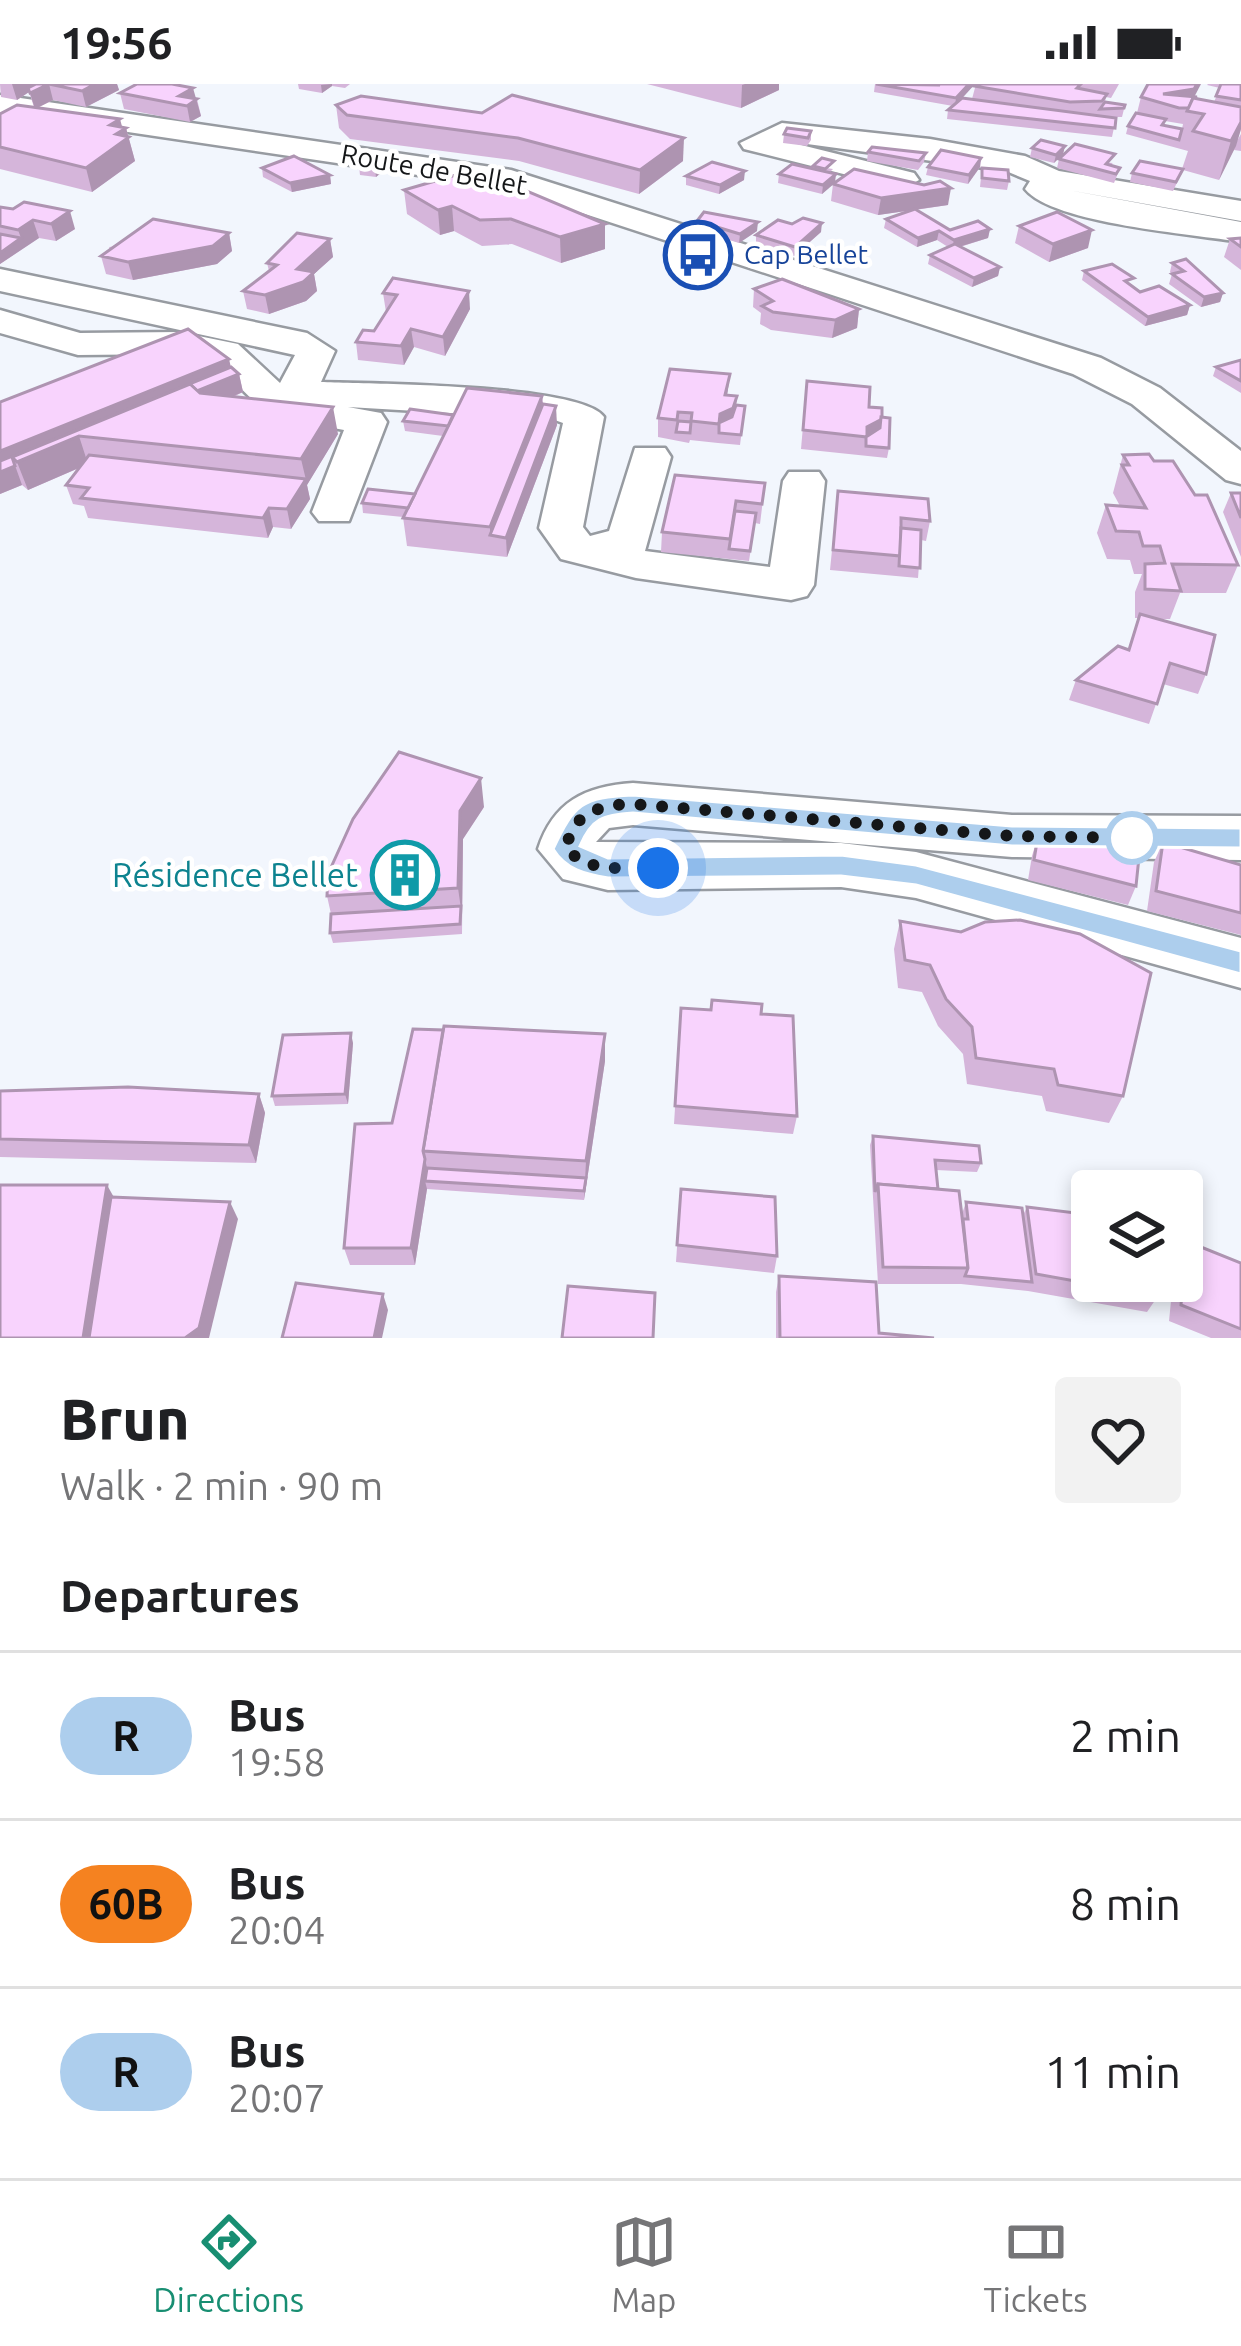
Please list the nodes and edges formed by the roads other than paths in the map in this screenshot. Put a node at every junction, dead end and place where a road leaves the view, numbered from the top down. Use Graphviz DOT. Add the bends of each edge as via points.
graph roads {
  1 [pos="0,104"];
  2 [pos="903,180"];
  3 [pos="1054,180"];
  4 [pos="1241,211"];
  5 [pos="1241,232"];
  6 [pos="0,280"];
  7 [pos="0,321"];
  8 [pos="650,457"];
  9 [pos="1241,471"];
  10 [pos="804,481"];
  11 [pos="334,512"];
  12 [pos="608,551"];
  13 [pos="1241,838"];
  14 [pos="1241,963"];
  1 -- 9 [label="street, Route de Bellet" via="525,183 1087,366 1146,396"];
  2 -- 3 [label="street" via="755,143 782,132 930,148"];
  3 -- 4 [label="street"];
  3 -- 5 [label="street" via="1041,189 1058,200"];
  6 -- 12 [label="street" via="294,341 316,351 298,386 314,393 558,407 584,417 561,528 577,549"];
  7 -- 11 [label="street" via="78,344 179,343 225,352 283,408 367,422"];
  8 -- 12 [label="street" via="629,538"];
  10 -- 12 [label="street" via="791,585 636,564"];
  13 -- 14 [label="street" via="1012,836 633,804 602,805 580,817 566,849 608,868 841,866 916,875"];
}
